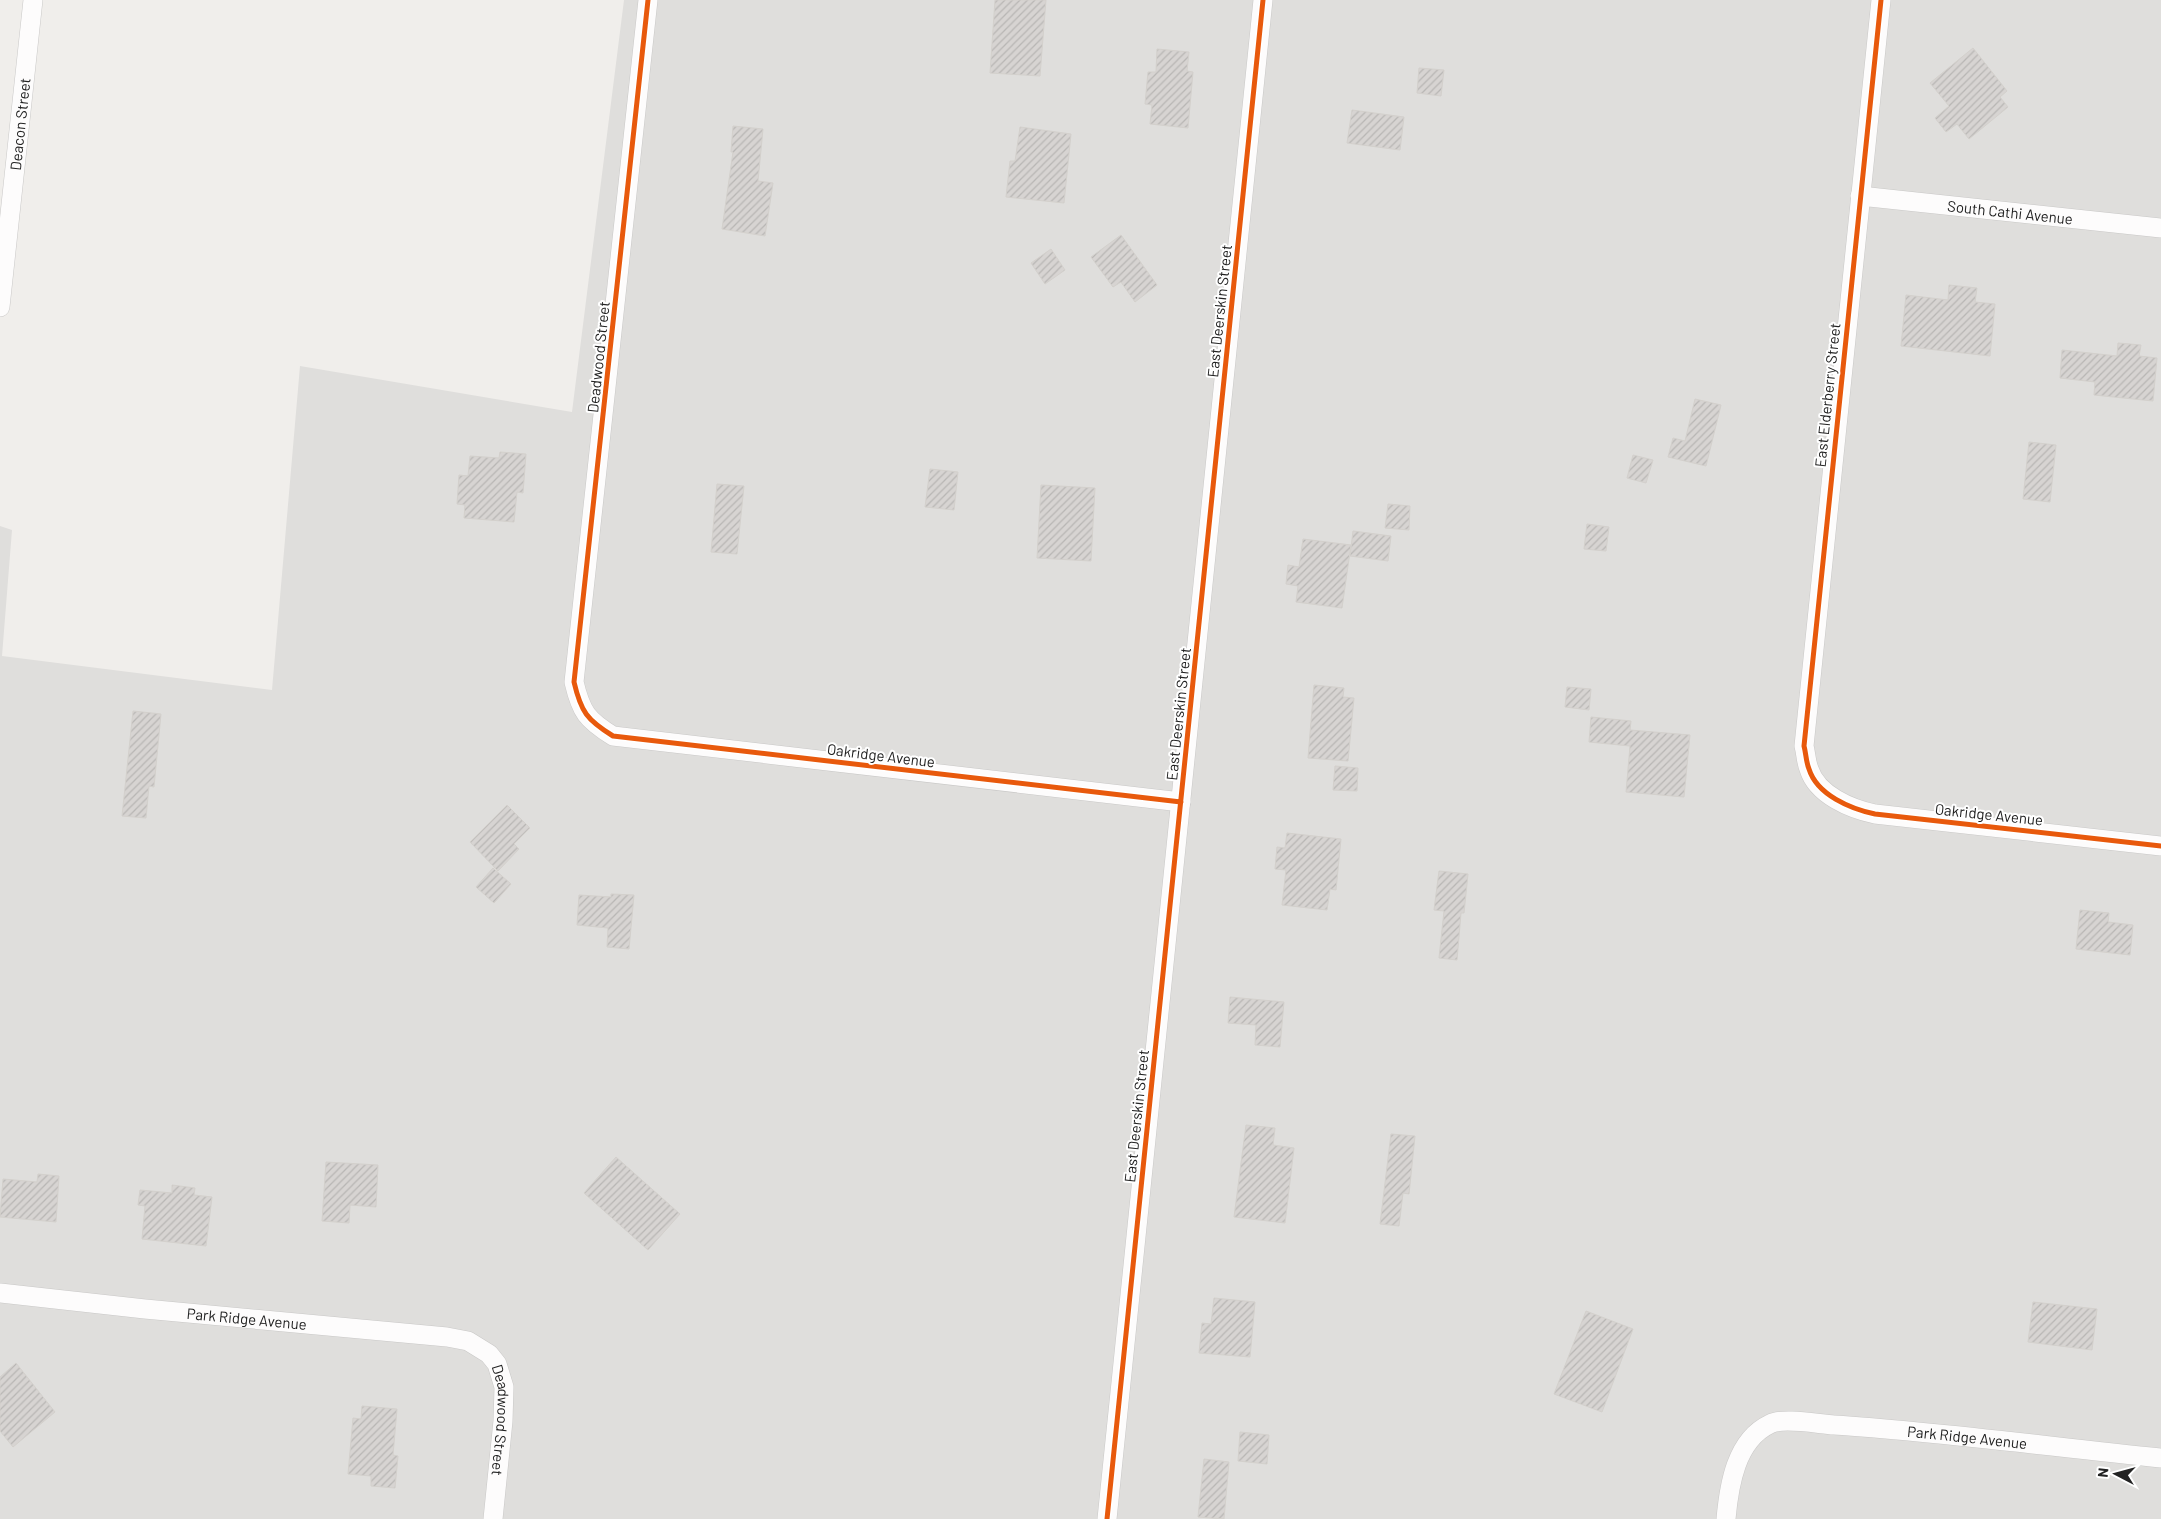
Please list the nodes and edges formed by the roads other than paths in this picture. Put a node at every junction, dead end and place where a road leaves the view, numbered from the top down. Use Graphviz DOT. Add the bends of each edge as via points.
graph roads {
  1 [pos="33,0"];
  2 [pos="648,0"];
  3 [pos="1263,0"];
  4 [pos="1881,0"];
  5 [pos="1860,196"];
  6 [pos="2161,228"];
  7 [pos="0,307"];
  8 [pos="585,715"];
  9 [pos="1820,789"];
  10 [pos="1181,802"];
  11 [pos="2161,846"];
  12 [pos="0,1292"];
  13 [pos="489,1354"];
  14 [pos="2161,1458"];
  15 [pos="493,1519"];
  16 [pos="1107,1519"];
  17 [pos="1726,1519"];
  1 -- 7 [label="street, Deacon Street"];
  2 -- 8 [label="street, Deadwood Street" via="574,682"];
  3 -- 10 [label="street, East Deerskin Street"];
  4 -- 5 [label="street, East Elderberry Street"];
  5 -- 6 [label="street, South Cathi Avenue"];
  5 -- 9 [label="street, East Elderberry Street" via="1804,746 1809,770"];
  8 -- 10 [label="street, Oakridge Avenue" via="613,736"];
  9 -- 11 [label="street, Oakridge Avenue" via="1858,810 1876,814"];
  10 -- 16 [label="street, East Deerskin Street"];
  12 -- 13 [label="street, Park Ridge Avenue" via="447,1337 468,1341"];
  13 -- 15 [label="street, Deadwood Street" via="497,1364 504,1386"];
  14 -- 17 [label="street, Park Ridge Avenue" via="1849,1426 1771,1423 1755,1434 1738,1460 1728,1495"];
}
